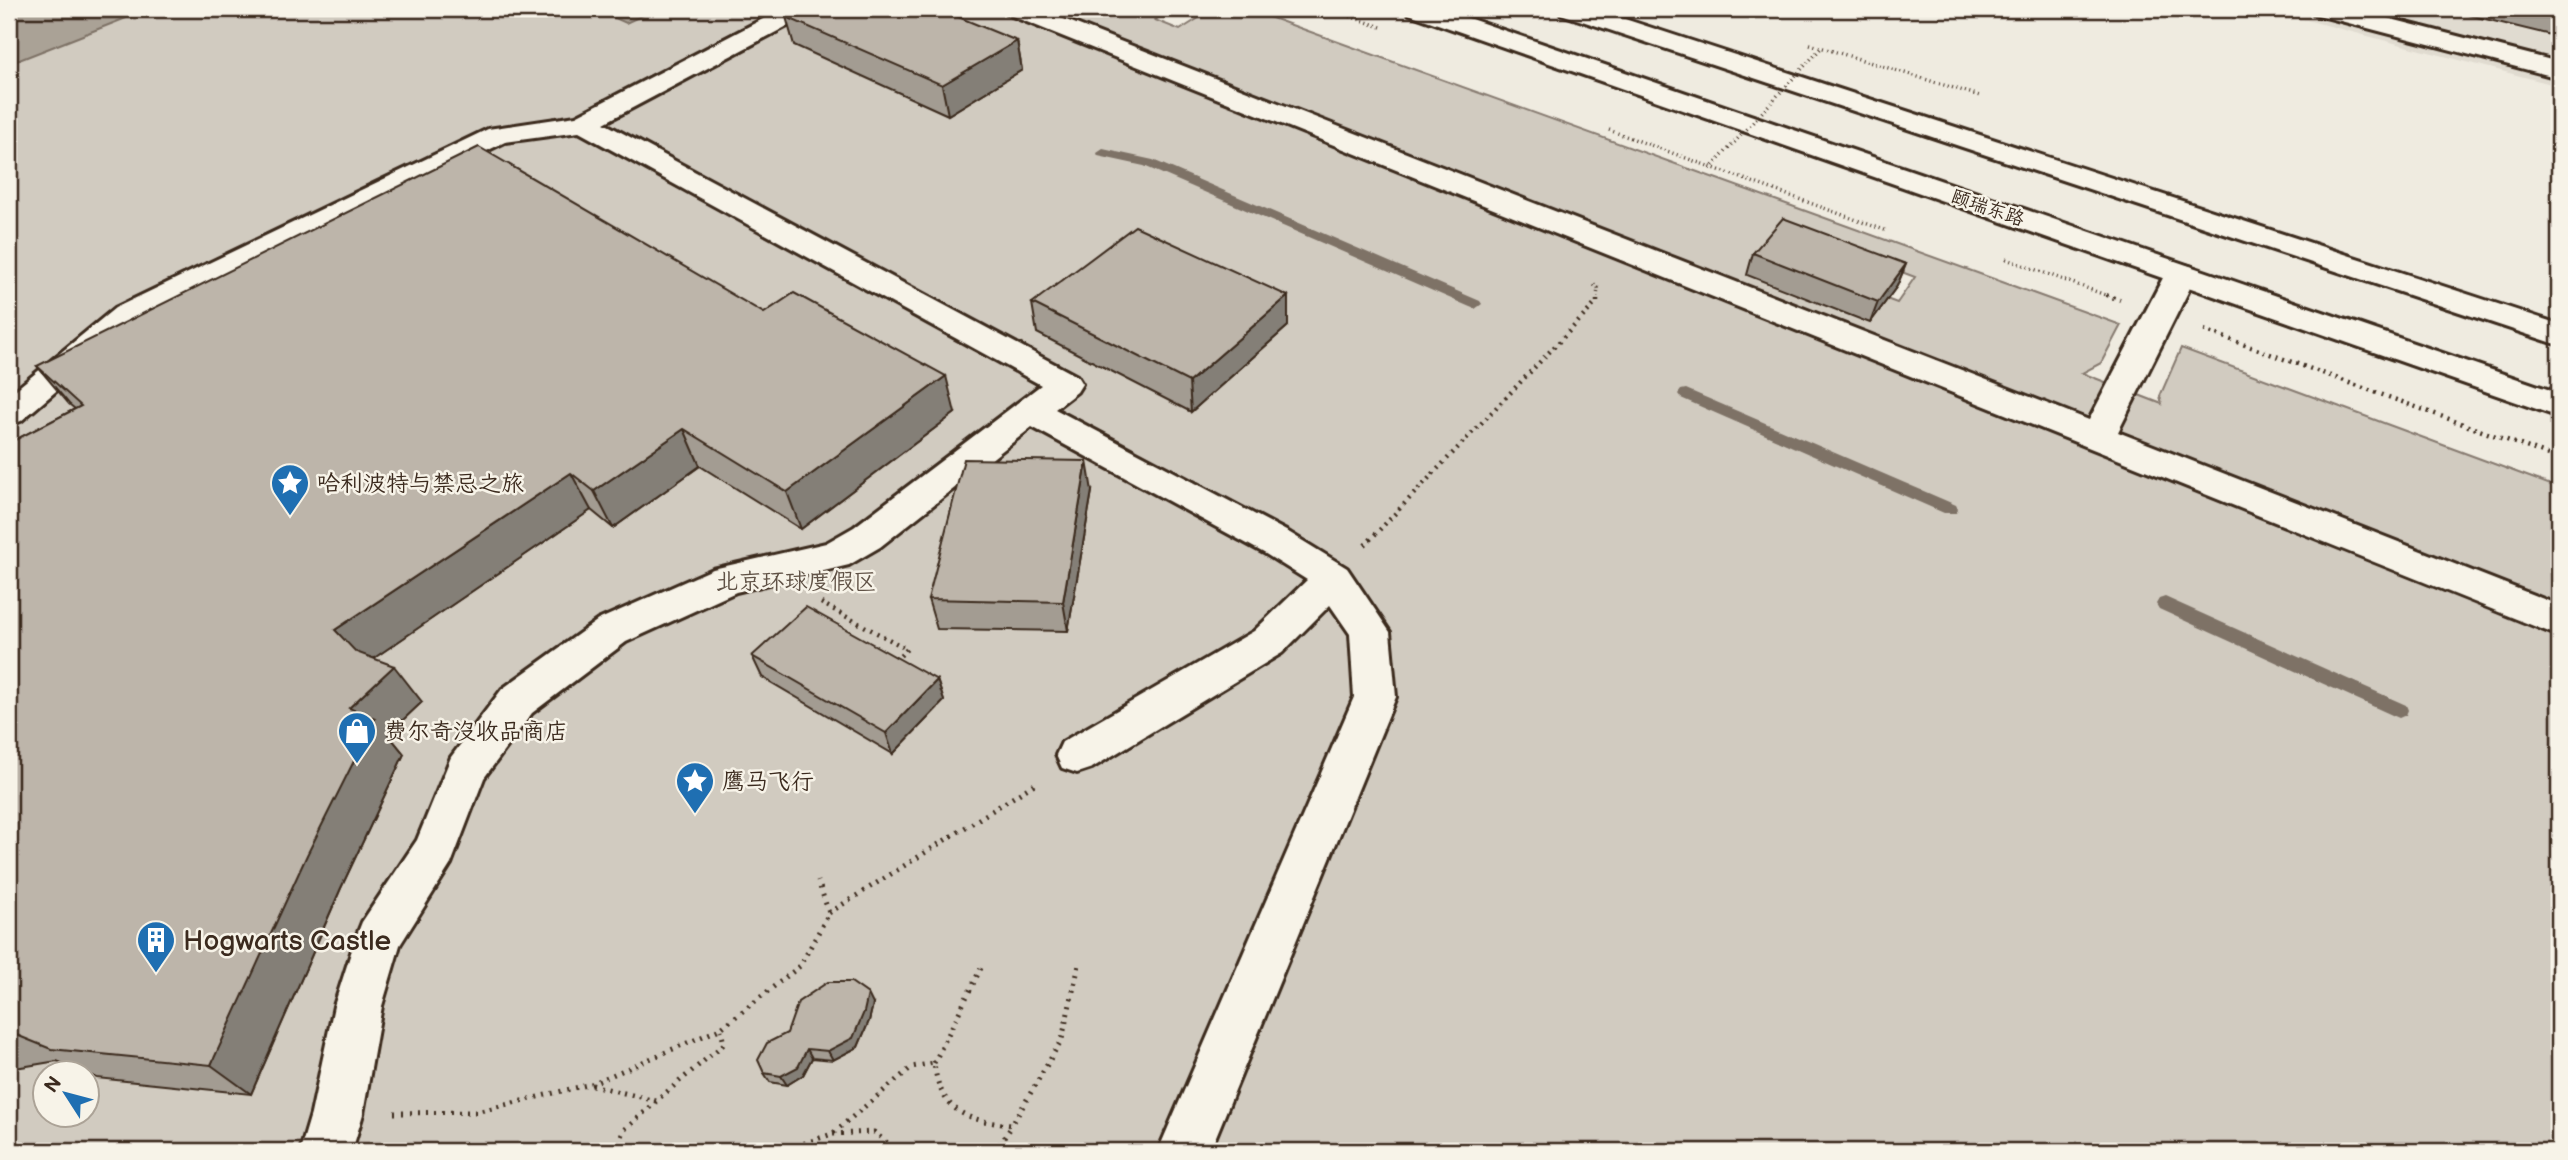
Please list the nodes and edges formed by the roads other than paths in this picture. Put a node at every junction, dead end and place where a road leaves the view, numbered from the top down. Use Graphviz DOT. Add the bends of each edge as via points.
graph roads {
  1 [pos="801,9"];
  2 [pos="1016,9"];
  3 [pos="1418,9"];
  4 [pos="1570,9"];
  5 [pos="2323,9"];
  6 [pos="2559,70"];
  7 [pos="583,123"];
  8 [pos="2181,274"];
  9 [pos="2559,335"];
  10 [pos="2559,405"];
  11 [pos="1030,411"];
  12 [pos="9,413"];
  13 [pos="2097,438"];
  14 [pos="1333,578"];
  15 [pos="2559,621"];
  16 [pos="1077,755"];
  17 [pos="332,1133"];
  18 [pos="1184,1151"];
  1 -- 7 [label="main road"];
  2 -- 13 [label="main road"];
  3 -- 8 [label="main road, 颐瑞东路"];
  4 -- 9 [label="main road"];
  5 -- 6 [label="main road"];
  7 -- 11 [label="main road" via="1065,384"];
  7 -- 12 [label="main road" via="498,135 126,315"];
  8 -- 10 [label="main road, 颐瑞东路"];
  8 -- 13 [label="main road"];
  11 -- 14 [label="main road" via="1277,543"];
  11 -- 17 [label="main road" via="867,537 836,555 727,579 612,631 517,701 466,770 435,850 379,937"];
  13 -- 15 [label="main road"];
  14 -- 16 [label="main road" via="1268,642"];
  14 -- 18 [label="main road" via="1370,632 1375,697"];
}
